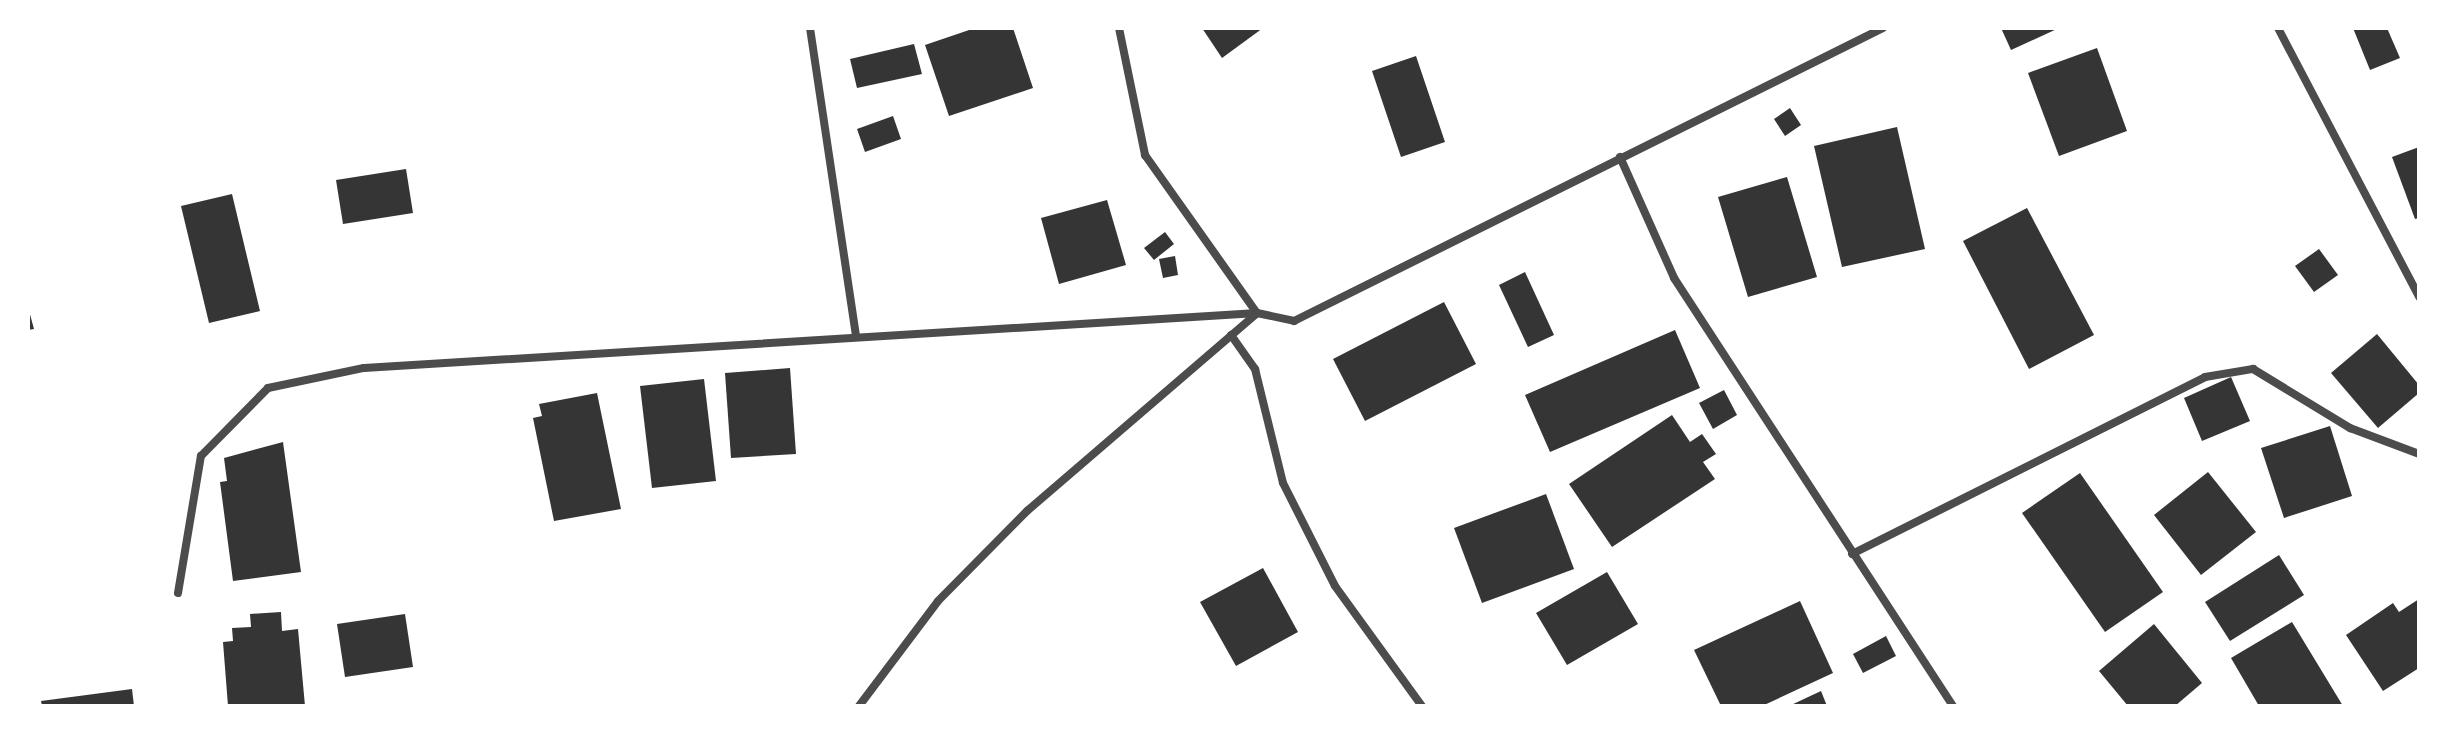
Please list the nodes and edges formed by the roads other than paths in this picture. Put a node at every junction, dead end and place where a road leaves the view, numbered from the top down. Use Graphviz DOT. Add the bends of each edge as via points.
graph roads {
  1 [pos="810,28"];
  2 [pos="1119,28"];
  3 [pos="1883,28"];
  4 [pos="2278,28"];
  5 [pos="1620,157"];
  6 [pos="2419,297"];
  7 [pos="1257,313"];
  8 [pos="1231,335"];
  9 [pos="856,337"];
  10 [pos="2419,454"];
  11 [pos="1852,554"];
  12 [pos="178,593"];
  13 [pos="859,706"];
  14 [pos="1422,706"];
  15 [pos="1953,706"];
  1 -- 9 [label="street"];
  2 -- 7 [label="street" via="1145,155"];
  3 -- 5 [label="street"];
  4 -- 6 [label="street"];
  5 -- 7 [label="street" via="1294,321"];
  5 -- 11 [label="street" via="1674,278"];
  7 -- 8 [label="street"];
  7 -- 9 [label="street"];
  8 -- 13 [label="street" via="1027,511 938,601"];
  8 -- 14 [label="street" via="1255,369 1283,483 1335,586"];
  9 -- 12 [label="street" via="364,368 268,388 201,456"];
  10 -- 11 [label="street" via="2350,428 2253,369 2205,377"];
  11 -- 15 [label="street"];
}
